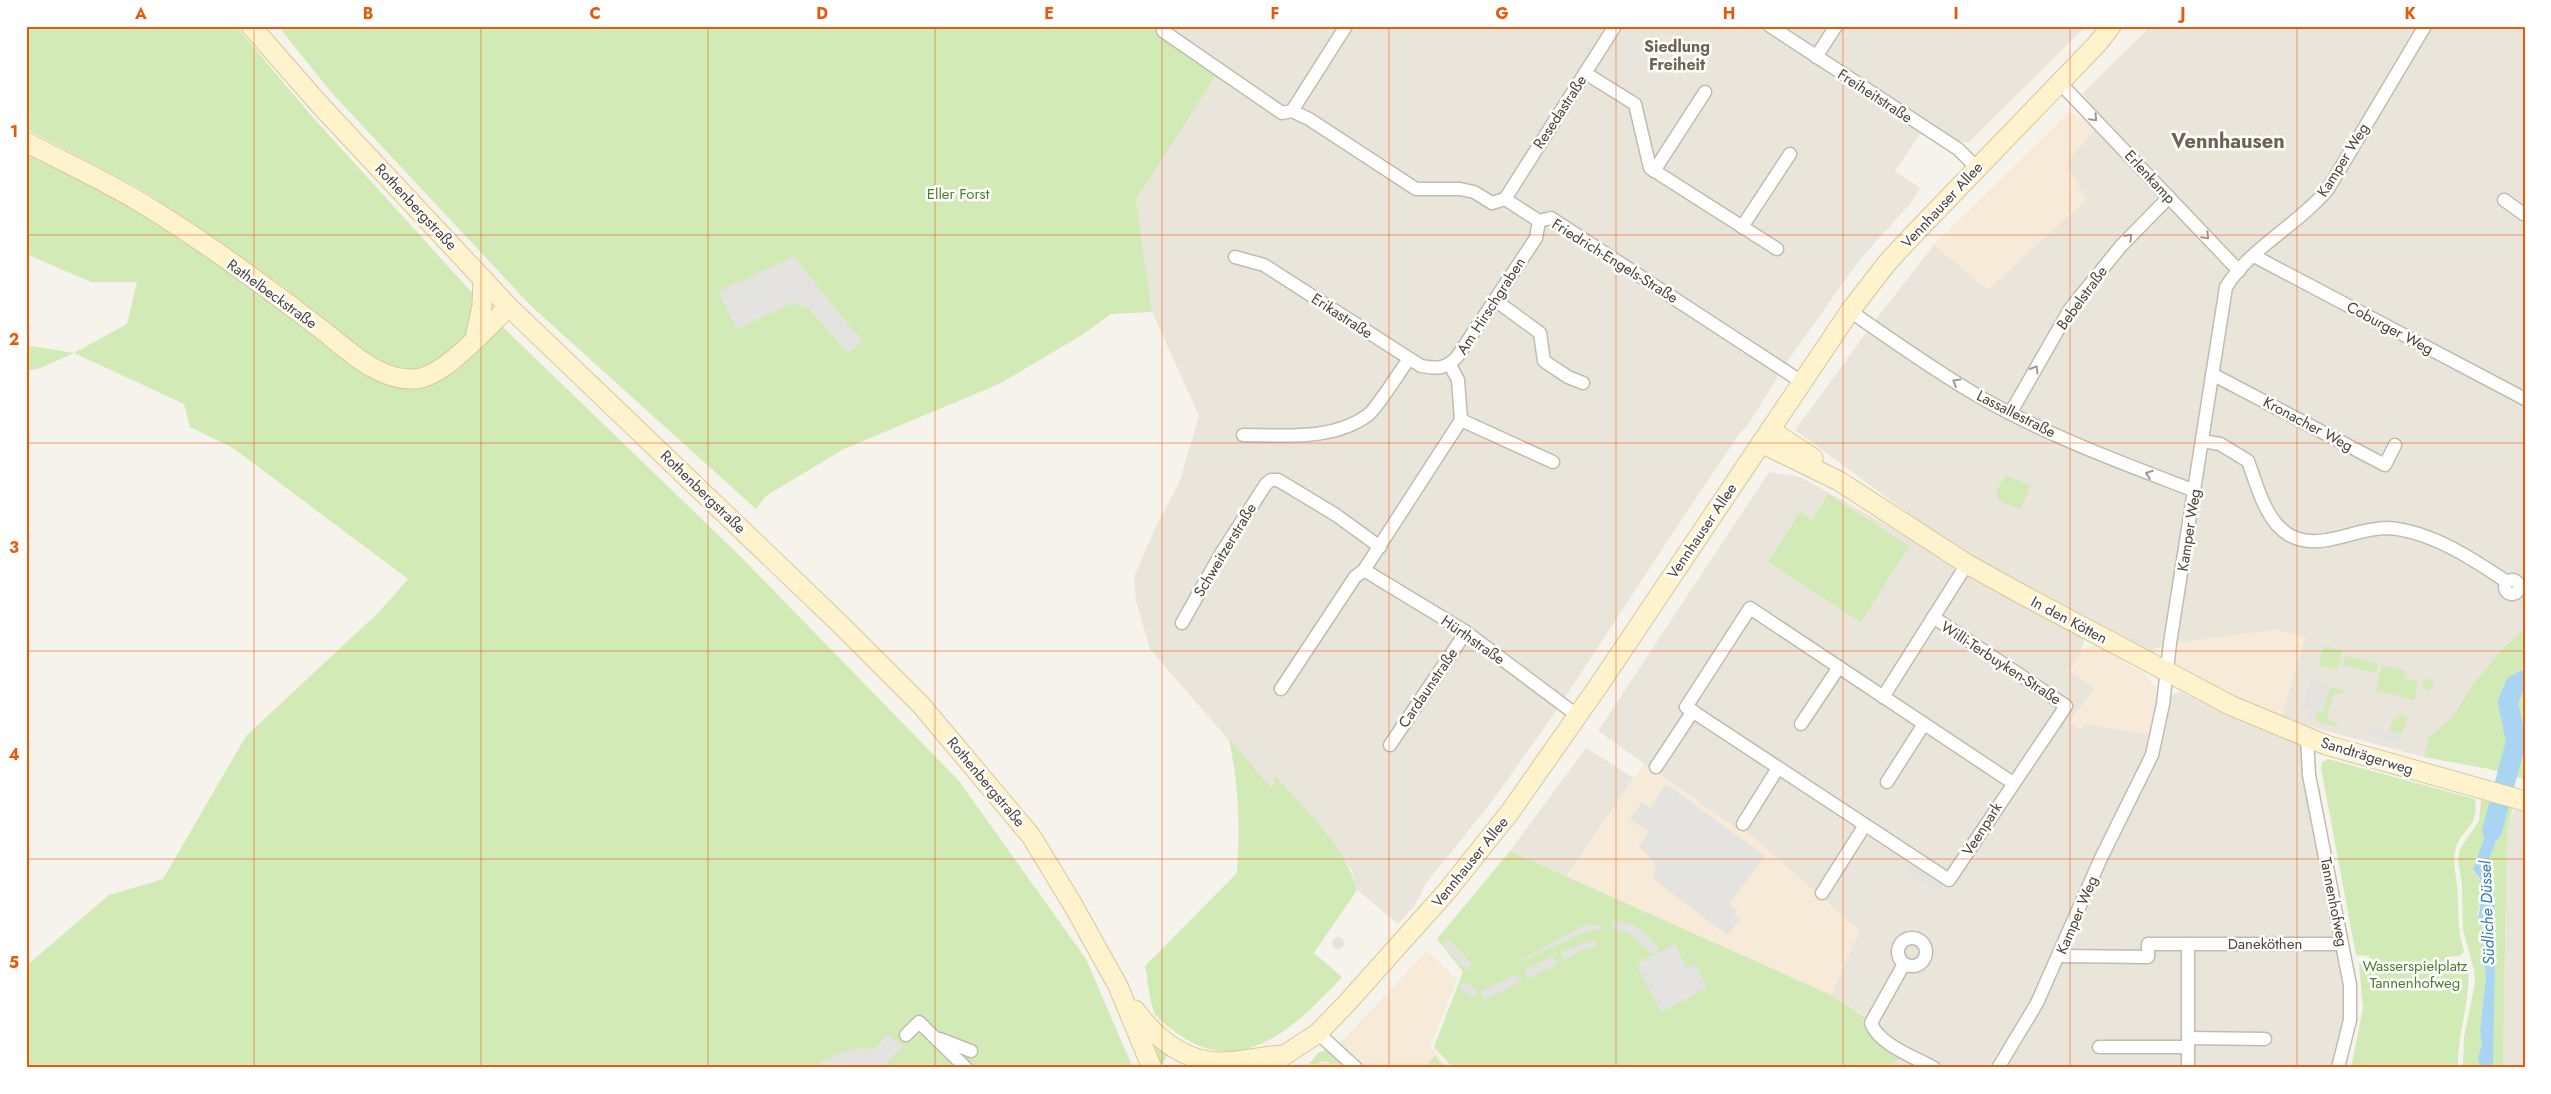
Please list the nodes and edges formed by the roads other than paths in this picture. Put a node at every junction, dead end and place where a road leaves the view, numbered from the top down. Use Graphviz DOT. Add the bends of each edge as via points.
graph roads {
  1 [pos="251,26"];
  2 [pos="1346,26"];
  3 [pos="1615,26"];
  4 [pos="1770,26"];
  5 [pos="1836,26"];
  6 [pos="2123,26"];
  7 [pos="2425,26"];
  8 [pos="1163,31"];
  9 [pos="2106,33"];
  10 [pos="1816,57"];
  11 [pos="1585,73"];
  12 [pos="2060,83"];
  13 [pos="1705,92"];
  14 [pos="1292,111"];
  15 [pos="26,142"];
  16 [pos="1790,154"];
  17 [pos="1977,168"];
  18 [pos="1654,171"];
  19 [pos="2169,197"];
  20 [pos="1505,198"];
  21 [pos="2504,200"];
  22 [pos="2525,215"];
  23 [pos="1539,221"];
  24 [pos="1742,227"];
  25 [pos="1777,250"];
  26 [pos="2254,256"];
  27 [pos="1235,257"];
  28 [pos="2239,271"];
  29 [pos="483,280"];
  30 [pos="1495,300"];
  31 [pos="509,307"];
  32 [pos="1850,311"];
  33 [pos="475,338"];
  34 [pos="1410,359"];
  35 [pos="1450,365"];
  36 [pos="2212,374"];
  37 [pos="1802,382"];
  38 [pos="1584,383"];
  39 [pos="2523,394"];
  40 [pos="2011,412"];
  41 [pos="1461,420"];
  42 [pos="1243,435"];
  43 [pos="1765,436"];
  44 [pos="2202,441"];
  45 [pos="2395,445"];
  46 [pos="1553,462"];
  47 [pos="2195,491"];
  48 [pos="1380,547"];
  49 [pos="1967,564"];
  50 [pos="1364,570"];
  51 [pos="2517,579"];
  52 [pos="1933,618"];
  53 [pos="1182,623"];
  54 [pos="1466,632"];
  55 [pos="1838,667"];
  56 [pos="2166,672"];
  57 [pos="1281,689"];
  58 [pos="1883,697"];
  59 [pos="1693,711"];
  60 [pos="1578,716"];
  61 [pos="1802,724"];
  62 [pos="1924,724"];
  63 [pos="2308,737"];
  64 [pos="1390,745"];
  65 [pos="1656,767"];
  66 [pos="1778,768"];
  67 [pos="1887,782"];
  68 [pos="2013,783"];
  69 [pos="2521,795"];
  70 [pos="1743,824"];
  71 [pos="1865,825"];
  72 [pos="1822,893"];
  73 [pos="2188,944"];
  74 [pos="2342,944"];
  75 [pos="2059,956"];
  76 [pos="1904,964"];
  77 [pos="1118,986"];
  78 [pos="1318,1033"];
  79 [pos="906,1035"];
  80 [pos="936,1038"];
  81 [pos="2265,1038"];
  82 [pos="2188,1043"];
  83 [pos="2099,1047"];
  84 [pos="1175,1049"];
  85 [pos="971,1051"];
  86 [pos="1282,1055"];
  87 [pos="966,1068"];
  88 [pos="1152,1068"];
  89 [pos="1224,1068"];
  90 [pos="1265,1068"];
  91 [pos="1356,1068"];
  92 [pos="1934,1068"];
  93 [pos="1998,1068"];
  94 [pos="2188,1068"];
  95 [pos="2338,1068"];
  1 -- 29 [label="main road, Rothenbergstraße"];
  2 -- 14 [label="street"];
  3 -- 11 [label="street, Resedastraße"];
  4 -- 10 [label="street, Freiheitstraße"];
  5 -- 10 [label="street"];
  6 -- 9 [label="main road, Vennhauser Allee"];
  7 -- 26 [label="street, Kamper Weg" via="2328,189"];
  8 -- 14 [label="street" via="1282,112"];
  9 -- 12 [label="main road, Vennhauser Allee"];
  10 -- 17 [label="street, Freiheitstraße" via="1958,150"];
  11 -- 18 [label="street" via="1635,104 1650,168"];
  11 -- 20 [label="street, Resedastraße"];
  12 -- 17 [label="main road, Vennhauser Allee"];
  12 -- 19 [label="street, Erlenkamp, one-way"];
  13 -- 18 [label="street"];
  14 -- 20 [label="street" via="1416,189 1460,189 1474,192 1492,203"];
  15 -- 33 [label="main road, Rathelbeckstraße" via="173,223 352,353 386,374 414,379 429,375 446,366"];
  16 -- 24 [label="street"];
  17 -- 32 [label="main road, Vennhauser Allee" via="1887,263"];
  18 -- 24 [label="street"];
  19 -- 28 [label="street, Erlenkamp, one-way"];
  40 -- 19 [label="street, Bebelstraße, one-way" via="2070,310 2121,246"];
  20 -- 23 [label="street, Friedrich-Engels-Straße"];
  21 -- 22 [label="street"];
  23 -- 30 [label="street, Am Hirschgraben" via="1536,238"];
  23 -- 37 [label="street, Friedrich-Engels-Straße" via="1551,218"];
  24 -- 25 [label="street"];
  26 -- 28 [label="street, Kamper Weg"];
  26 -- 39 [label="street, Coburger Weg"];
  27 -- 34 [label="street, Erikastraße" via="1264,265"];
  28 -- 36 [label="street, Kamper Weg" via="2226,287"];
  29 -- 31 [label="main road, Rothenbergstraße"];
  29 -- 33 [label="main road" via="482,306"];
  30 -- 35 [label="street, Am Hirschgraben"];
  30 -- 38 [label="street" via="1540,334 1544,360 1568,377"];
  31 -- 33 [label="main road, Rathelbeckstraße"];
  31 -- 77 [label="main road, Rothenbergstraße" via="839,623 920,705 1031,836"];
  32 -- 37 [label="main road, Vennhauser Allee"];
  40 -- 32 [label="street, Lassallestraße, one-way" via="1916,358"];
  34 -- 35 [label="street, Erikastraße" via="1421,366 1434,368"];
  34 -- 42 [label="street" via="1369,414 1348,426 1298,435"];
  35 -- 41 [label="street, Am Hirschgraben" via="1458,380"];
  36 -- 44 [label="street, Kamper Weg"];
  36 -- 45 [label="street, Kronacher Weg" via="2384,465"];
  37 -- 43 [label="main road, Vennhauser Allee"];
  47 -- 40 [label="street, Lassallestraße, one-way" via="2080,447"];
  41 -- 46 [label="street"];
  41 -- 48 [label="street"];
  43 -- 49 [label="main road, In den Kötten" via="1835,473 1839,482"];
  43 -- 60 [label="main road, Vennhauser Allee"];
  44 -- 47 [label="street, Kamper Weg"];
  44 -- 51 [label="street" via="2220,444 2248,461 2267,514 2293,535 2315,541 2383,528 2401,531 2454,550"];
  47 -- 56 [label="street, Kamper Weg"];
  48 -- 50 [label="street"];
  48 -- 53 [label="street, Schweitzerstraße" via="1328,510 1278,480 1271,480 1222,552"];
  49 -- 52 [label="street"];
  49 -- 56 [label="main road, In den Kötten"];
  50 -- 54 [label="street, Hürthstraße"];
  50 -- 57 [label="street" via="1355,577"];
  52 -- 58 [label="street"];
  52 -- 68 [label="street, Willi-Terbuyken-Straße" via="2066,706"];
  54 -- 60 [label="street, Hürthstraße"];
  54 -- 64 [label="street, Cardaunstraße"];
  55 -- 58 [label="street"];
  55 -- 59 [label="street" via="1750,608 1686,707"];
  55 -- 61 [label="street"];
  56 -- 63 [label="main road, In den Kötten" via="2262,720"];
  56 -- 75 [label="street, Kamper Weg" via="2152,755"];
  58 -- 62 [label="street"];
  59 -- 65 [label="street"];
  59 -- 66 [label="street, Veenpark"];
  60 -- 78 [label="main road, Vennhauser Allee" via="1510,812 1448,890"];
  62 -- 67 [label="street"];
  62 -- 68 [label="street"];
  63 -- 69 [label="main road, Sandträgerweg" via="2336,739"];
  63 -- 74 [label="street, Tannenhofweg" via="2309,775"];
  66 -- 70 [label="street"];
  66 -- 71 [label="street, Veenpark"];
  68 -- 71 [label="street, Veenpark" via="1948,880"];
  71 -- 72 [label="street"];
  73 -- 74 [label="street, Daneköthen"];
  73 -- 75 [label="street, Daneköthen" via="2148,944 2148,956"];
  73 -- 82 [label="street"];
  74 -- 95 [label="street, Tannenhofweg" via="2351,1001 2350,1020"];
  75 -- 93 [label="street, Kamper Weg"];
  76 -- 92 [label="street" via="1871,1023 1873,1030 1888,1043"];
  77 -- 84 [label="main road, Rothenbergstraße" via="1152,1030"];
  77 -- 88 [label="main road, Rothenbergstraße"];
  78 -- 86 [label="main road, Vennhauser Allee"];
  78 -- 91 [label="street"];
  79 -- 80 [label="street" via="919,1022"];
  80 -- 85 [label="street"];
  80 -- 87 [label="street"];
  81 -- 82 [label="street"];
  82 -- 83 [label="street"];
  82 -- 94 [label="street"];
  84 -- 86 [label="main road, Vennhauser Allee" via="1192,1057 1217,1062"];
  86 -- 89 [label="main road, Vennhauser Allee"];
  86 -- 90 [label="main road, Vennhauser Allee"];
}
